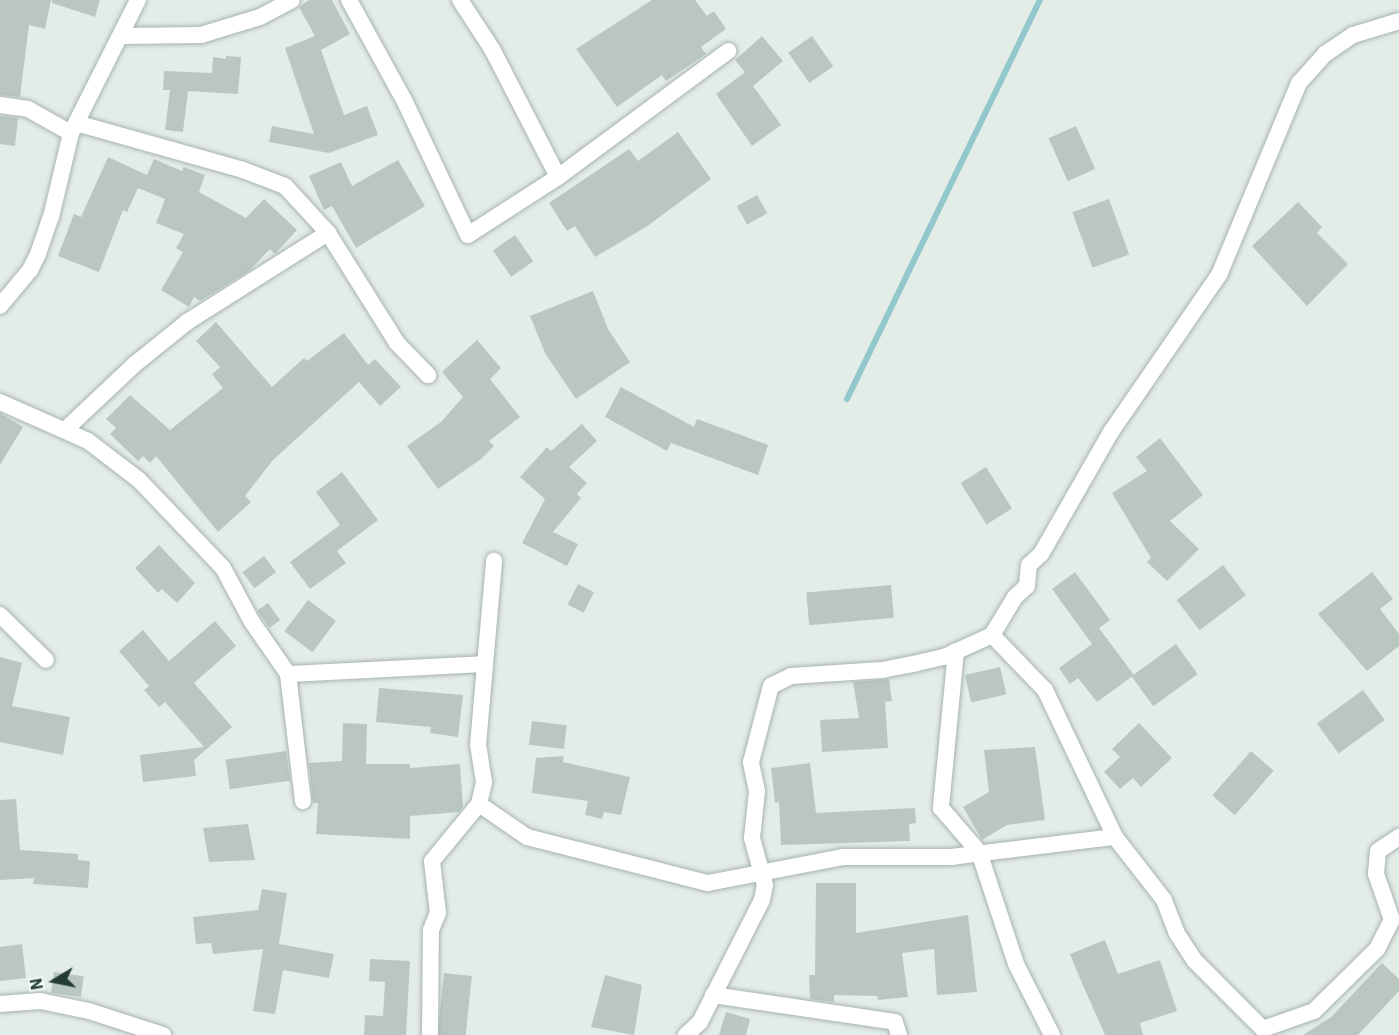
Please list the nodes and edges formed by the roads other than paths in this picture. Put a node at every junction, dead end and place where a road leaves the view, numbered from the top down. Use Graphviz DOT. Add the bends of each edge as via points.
graph roads {
  1 [pos="138,0"];
  2 [pos="292,0"];
  3 [pos="349,0"];
  4 [pos="460,0"];
  5 [pos="1399,21"];
  6 [pos="123,36"];
  7 [pos="728,51"];
  8 [pos="0,105"];
  9 [pos="74,128"];
  10 [pos="558,177"];
  11 [pos="328,233"];
  12 [pos="0,306"];
  13 [pos="428,375"];
  14 [pos="0,402"];
  15 [pos="66,429"];
  16 [pos="494,561"];
  17 [pos="0,615"];
  18 [pos="992,635"];
  19 [pos="956,651"];
  20 [pos="46,660"];
  21 [pos="485,664"];
  22 [pos="288,674"];
  23 [pos="303,801"];
  24 [pos="479,804"];
  25 [pos="1115,837"];
  26 [pos="1399,837"];
  27 [pos="980,852"];
  28 [pos="763,875"];
  29 [pos="714,995"];
  30 [pos="0,1005"];
  31 [pos="163,1035"];
  32 [pos="430,1035"];
  33 [pos="686,1035"];
  34 [pos="899,1035"];
  35 [pos="1052,1035"];
  1 -- 6 [label="street"];
  2 -- 6 [label="street" via="260,17 211,33"];
  3 -- 10 [label="street" via="405,102 468,235"];
  4 -- 10 [label="street" via="492,49"];
  5 -- 18 [label="street" via="1353,35 1325,54 1299,83 1219,275 1111,432 1041,554 1029,565 1027,586 1015,597"];
  6 -- 9 [label="street"];
  7 -- 10 [label="street"];
  8 -- 9 [label="street" via="28,109"];
  9 -- 11 [label="street" via="285,186"];
  9 -- 12 [label="street" via="38,254"];
  11 -- 13 [label="street" via="397,343"];
  11 -- 15 [label="street" via="187,322"];
  14 -- 15 [label="street"];
  15 -- 22 [label="street" via="139,480 222,568 252,622"];
  16 -- 21 [label="street"];
  17 -- 20 [label="street"];
  18 -- 19 [label="street"];
  18 -- 25 [label="street" via="1045,690"];
  19 -- 27 [label="street" via="941,808"];
  19 -- 28 [label="street" via="882,670 791,676 771,686 752,762 757,791 752,838"];
  21 -- 22 [label="street"];
  21 -- 24 [label="street" via="478,745 484,783"];
  22 -- 23 [label="street"];
  24 -- 28 [label="street" via="527,837 610,860 708,882"];
  24 -- 32 [label="street" via="432,861 438,913 431,930"];
  25 -- 26 [label="street" via="1164,900 1176,932 1194,960 1263,1029 1314,1011 1377,950 1392,920 1376,874 1378,851"];
  25 -- 27 [label="street"];
  27 -- 28 [label="street" via="951,857 843,857"];
  27 -- 35 [label="street" via="1016,964"];
  28 -- 29 [label="street" via="765,885 758,911"];
  29 -- 33 [label="street" via="700,1022"];
  29 -- 34 [label="street" via="895,1022"];
  30 -- 31 [label="street" via="50,1003"];
}
